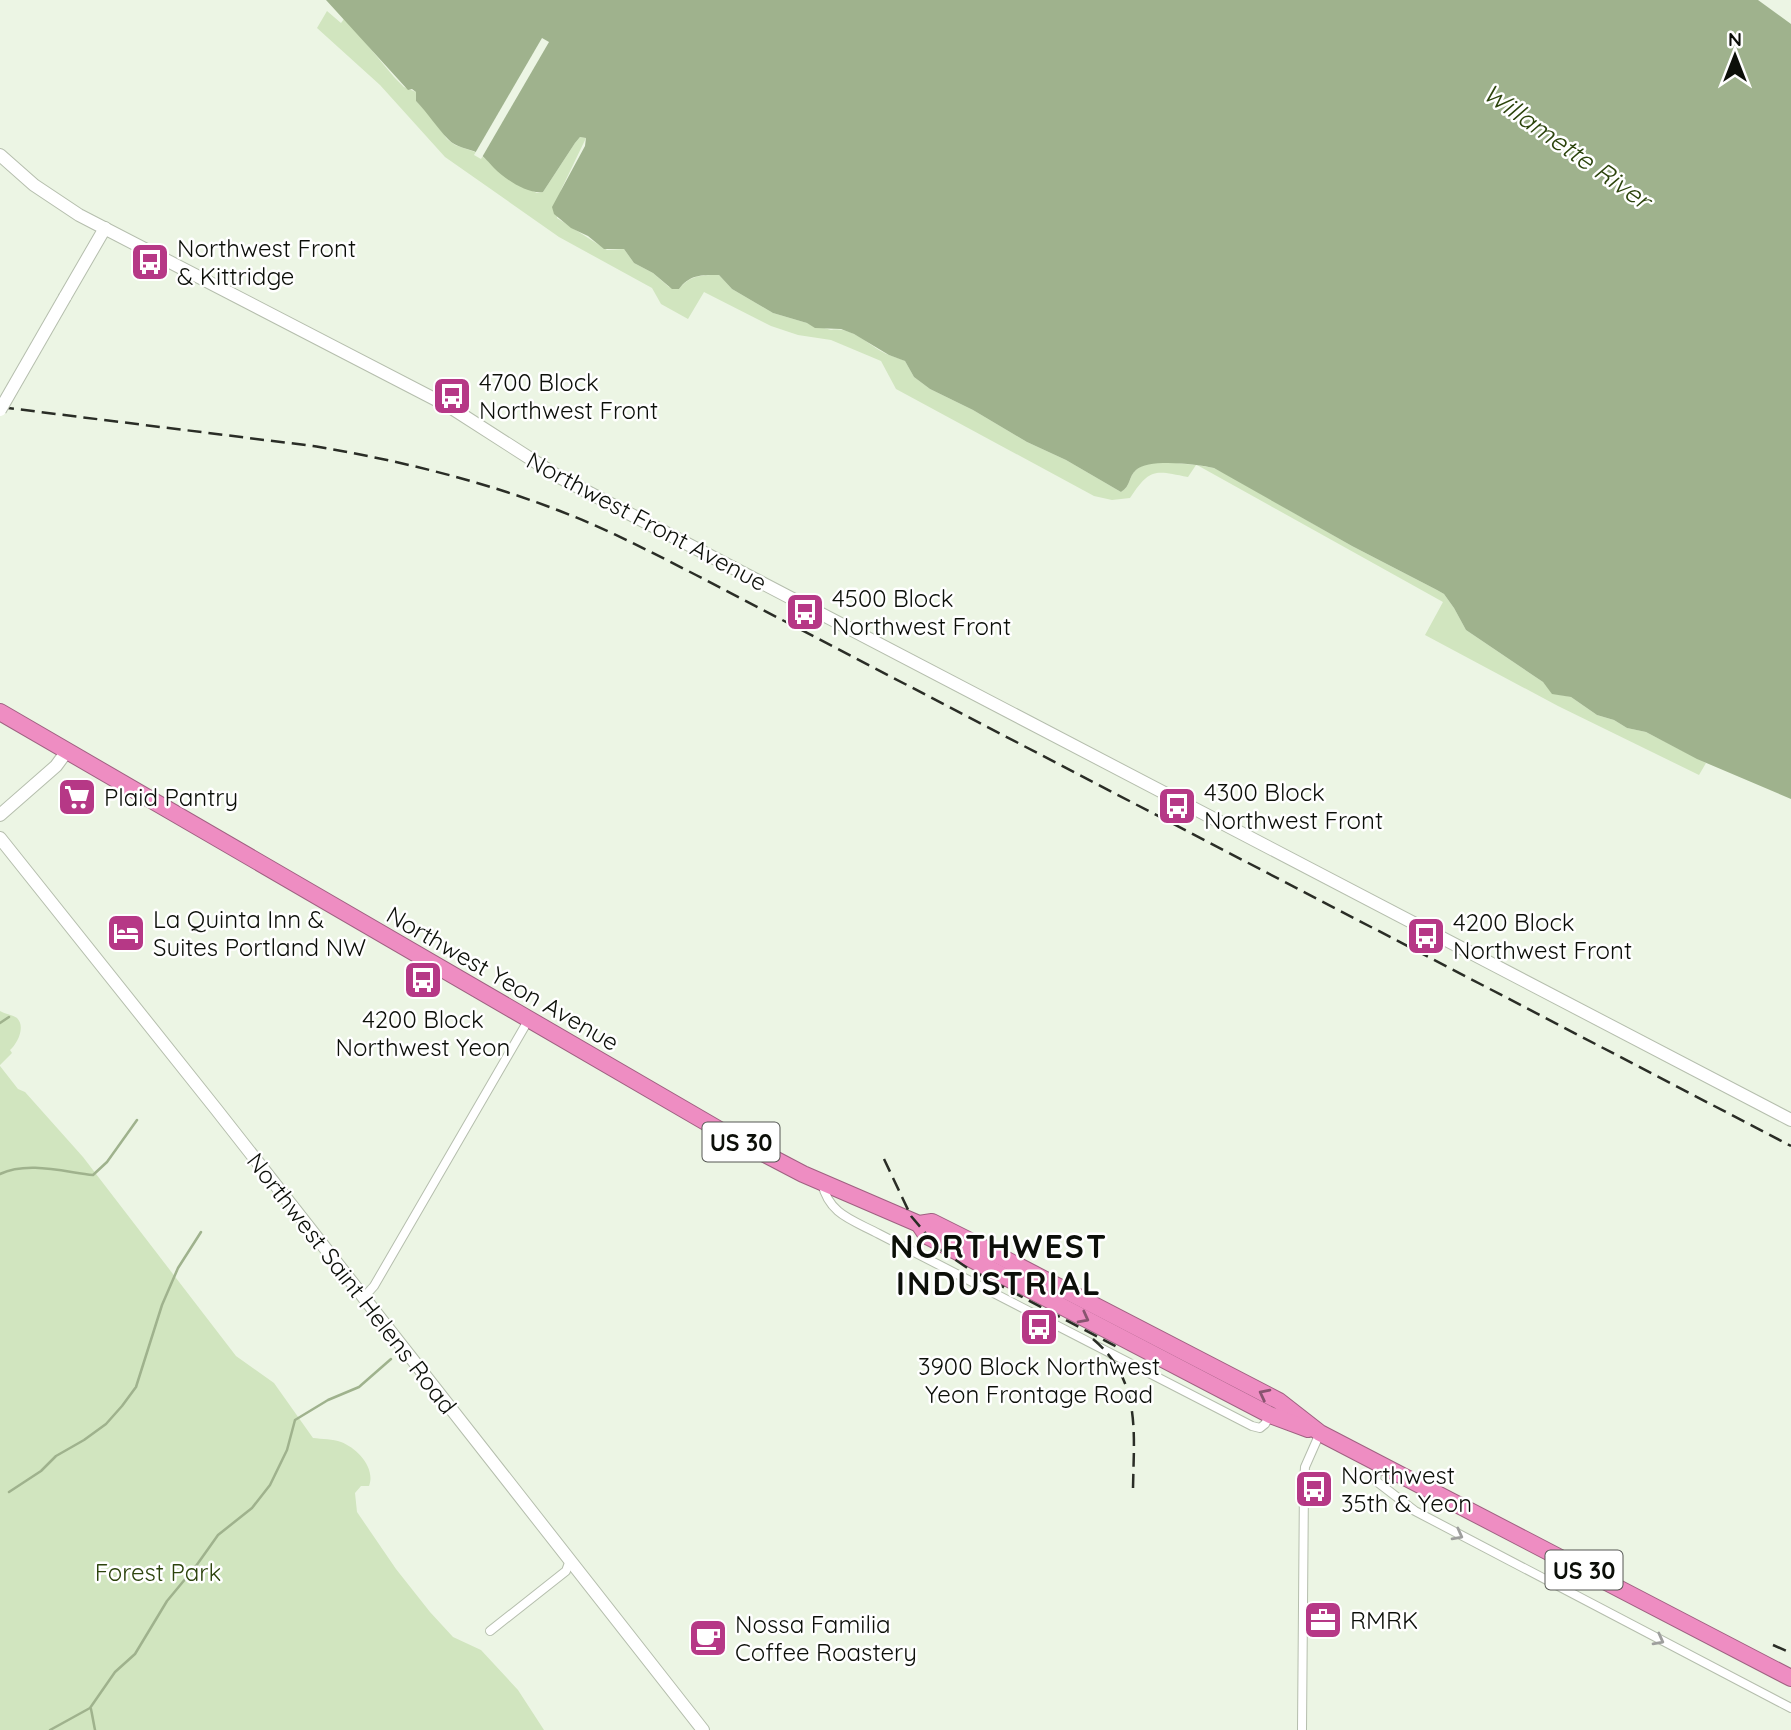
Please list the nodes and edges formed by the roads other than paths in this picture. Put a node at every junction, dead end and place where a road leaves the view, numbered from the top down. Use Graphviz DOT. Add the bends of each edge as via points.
graph roads {
  1 [pos="0,155"];
  2 [pos="106,228"];
  3 [pos="0,410"];
  4 [pos="0,712"];
  5 [pos="67,751"];
  6 [pos="0,815"];
  7 [pos="0,838"];
  8 [pos="529,1019"];
  9 [pos="1791,1120"];
  10 [pos="822,1182"];
  11 [pos="919,1224"];
  12 [pos="364,1297"];
  13 [pos="1270,1415"];
  14 [pos="1320,1433"];
  15 [pos="1378,1462"];
  16 [pos="570,1560"];
  17 [pos="491,1631"];
  18 [pos="1791,1678"];
  19 [pos="1791,1708"];
  20 [pos="703,1730"];
  21 [pos="1302,1730"];
  1 -- 2 [label="main road, Northwest Front Avenue" via="34,185"];
  2 -- 3 [label="main road, bridge"];
  2 -- 9 [label="main road, Northwest Front Avenue" via="442,402 570,483"];
  4 -- 5 [label="highway, Northwest Yeon Avenue / US 30"];
  5 -- 6 [label="main road"];
  5 -- 8 [label="highway, Northwest Yeon Avenue / US 30"];
  7 -- 12 [label="main road, Northwest Saint Helens Road"];
  8 -- 10 [label="highway, Northwest Yeon Avenue / US 30" via="723,1132"];
  8 -- 12 [label="street"];
  10 -- 11 [label="highway, Northwest Yeon Avenue / US 30"];
  10 -- 13 [label="street" via="825,1196 837,1211 880,1234 1252,1426 1259,1428"];
  11 -- 13 [label="highway, Northwest Yeon Avenue / US 30, one-way" via="927,1236"];
  14 -- 11 [label="highway, Northwest Yeon Avenue / US 30, one-way" via="1279,1401 955,1234 932,1223"];
  12 -- 16 [label="main road, Northwest Saint Helens Road"];
  13 -- 14 [label="highway, Northwest Yeon Avenue / US 30"];
  14 -- 15 [label="highway, Northwest Yeon Avenue / US 30"];
  14 -- 21 [label="street" via="1304,1474"];
  15 -- 18 [label="highway, Northwest Yeon Avenue / US 30"];
  15 -- 19 [label="street, one-way" via="1376,1481 1424,1517"];
  16 -- 17 [label="street" via="566,1571"];
  16 -- 20 [label="main road, Northwest Saint Helens Road"];
}
